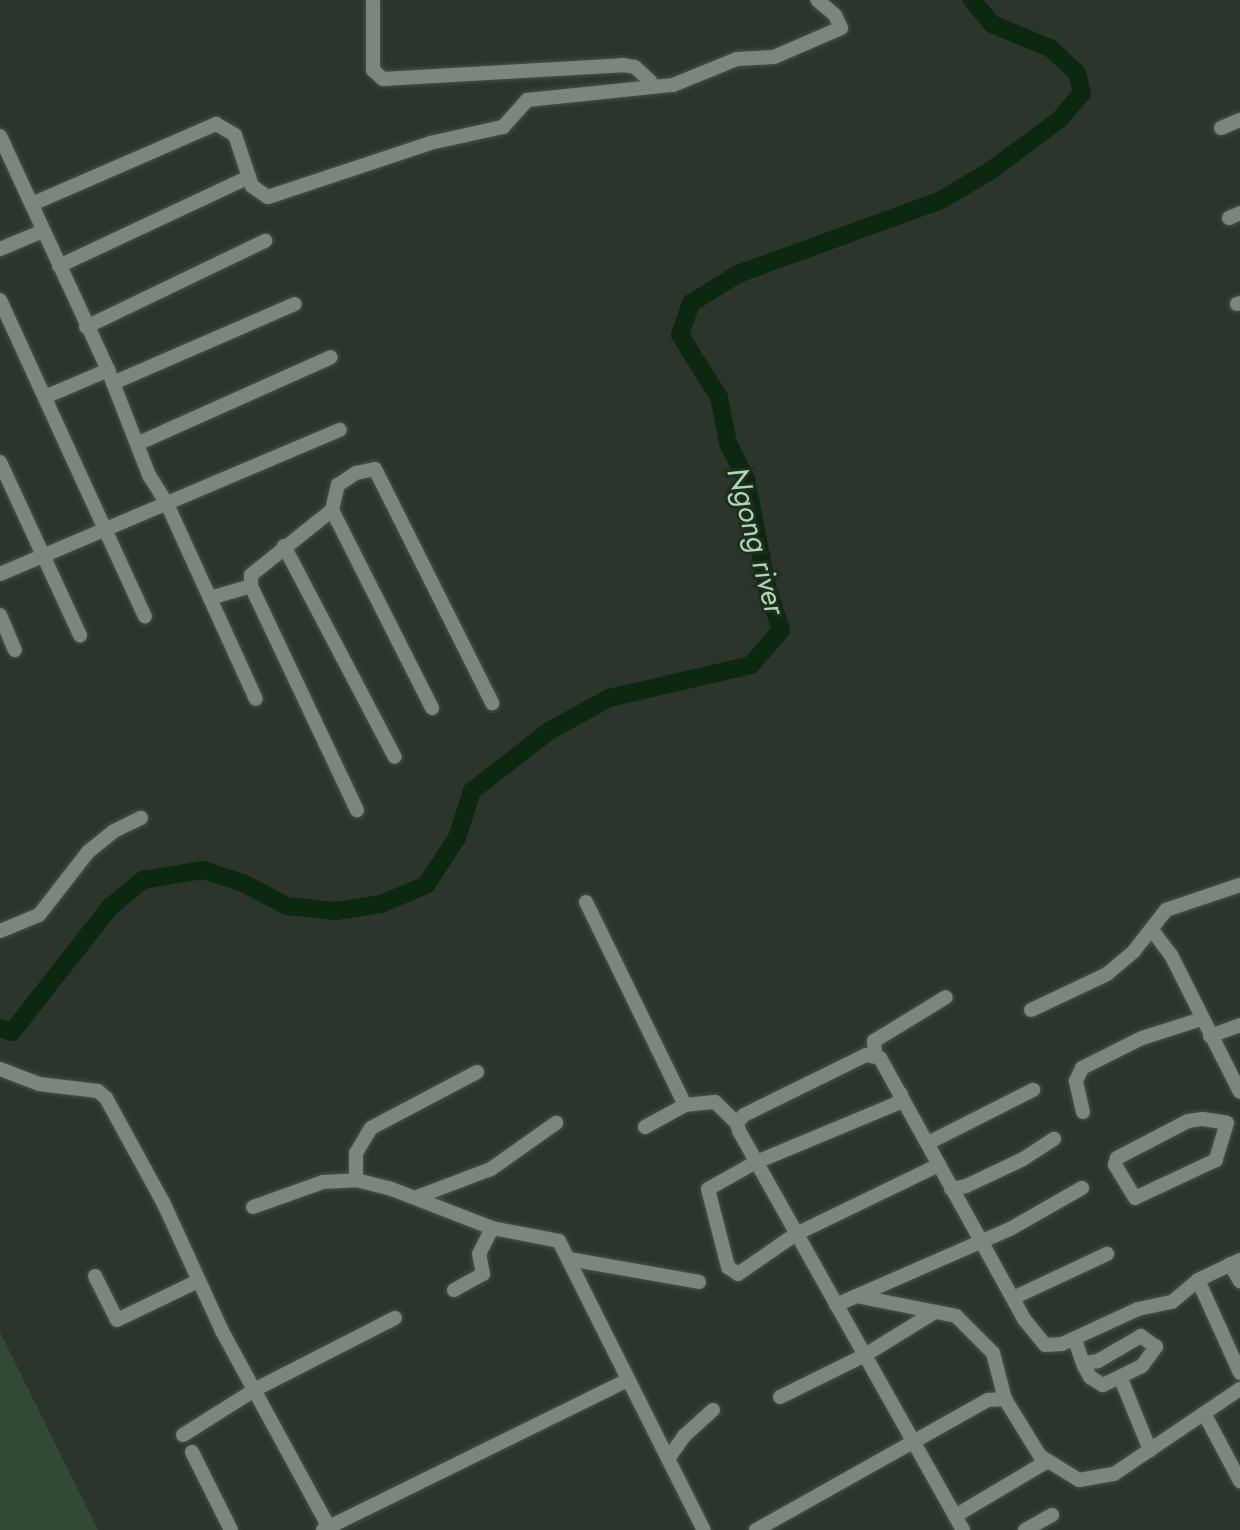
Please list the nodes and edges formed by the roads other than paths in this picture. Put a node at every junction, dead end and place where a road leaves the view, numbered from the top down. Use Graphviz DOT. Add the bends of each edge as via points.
graph roads {
  1 [pos="373,0"];
  2 [pos="817,0"];
  3 [pos="650,81"];
  4 [pos="1240,120"];
  5 [pos="1221,128"];
  6 [pos="0,136"];
  7 [pos="249,177"];
  8 [pos="32,204"];
  9 [pos="43,231"];
  10 [pos="265,241"];
  11 [pos="0,249"];
  12 [pos="59,266"];
  13 [pos="0,300"];
  14 [pos="295,304"];
  15 [pos="86,327"];
  16 [pos="331,357"];
  17 [pos="110,377"];
  18 [pos="45,397"];
  19 [pos="340,430"];
  20 [pos="139,443"];
  21 [pos="0,462"];
  22 [pos="167,504"];
  23 [pos="332,510"];
  24 [pos="104,527"];
  25 [pos="284,546"];
  26 [pos="41,554"];
  27 [pos="0,574"];
  28 [pos="251,586"];
  29 [pos="210,598"];
  30 [pos="0,615"];
  31 [pos="145,616"];
  32 [pos="80,635"];
  33 [pos="15,650"];
  34 [pos="256,699"];
  35 [pos="492,703"];
  36 [pos="432,708"];
  37 [pos="395,757"];
  38 [pos="357,810"];
  39 [pos="141,818"];
  40 [pos="1240,885"];
  41 [pos="586,902"];
  42 [pos="1152,930"];
  43 [pos="0,931"];
  44 [pos="946,997"];
  45 [pos="1031,1010"];
  46 [pos="1202,1018"];
  47 [pos="1240,1026"];
  48 [pos="1210,1036"];
  49 [pos="875,1055"];
  50 [pos="0,1069"];
  51 [pos="477,1072"];
  52 [pos="1032,1090"];
  53 [pos="1240,1092"];
  54 [pos="901,1094"];
  55 [pos="685,1105"];
  56 [pos="1083,1112"];
  57 [pos="1233,1121"];
  58 [pos="555,1123"];
  59 [pos="737,1123"];
  60 [pos="645,1127"];
  61 [pos="1054,1139"];
  62 [pos="928,1143"];
  63 [pos="756,1162"];
  64 [pos="939,1165"];
  65 [pos="356,1180"];
  66 [pos="1082,1188"];
  67 [pos="951,1189"];
  68 [pos="417,1197"];
  69 [pos="253,1206"];
  70 [pos="492,1228"];
  71 [pos="796,1234"];
  72 [pos="982,1240"];
  73 [pos="1107,1254"];
  74 [pos="569,1259"];
  75 [pos="1235,1262"];
  76 [pos="94,1276"];
  77 [pos="1198,1280"];
  78 [pos="1240,1281"];
  79 [pos="196,1282"];
  80 [pos="699,1282"];
  81 [pos="454,1290"];
  82 [pos="856,1296"];
  83 [pos="1013,1298"];
  84 [pos="836,1305"];
  85 [pos="935,1312"];
  86 [pos="395,1318"];
  87 [pos="1075,1340"];
  88 [pos="865,1355"];
  89 [pos="1083,1363"];
  90 [pos="1240,1373"];
  91 [pos="1121,1379"];
  92 [pos="628,1380"];
  93 [pos="256,1389"];
  94 [pos="1240,1389"];
  95 [pos="780,1397"];
  96 [pos="1005,1399"];
  97 [pos="713,1410"];
  98 [pos="1205,1415"];
  99 [pos="183,1435"];
  100 [pos="913,1444"];
  101 [pos="1150,1450"];
  102 [pos="192,1452"];
  103 [pos="668,1459"];
  104 [pos="1046,1462"];
  105 [pos="1239,1476"];
  106 [pos="1052,1515"];
  107 [pos="955,1516"];
  108 [pos="326,1528"];
  109 [pos="231,1530"];
  110 [pos="705,1530"];
  111 [pos="756,1530"];
  112 [pos="963,1530"];
  113 [pos="1025,1530"];
  1 -- 3 [label="street" via="373,70 383,79 623,65 635,67"];
  2 -- 7 [label="street" via="835,15 841,29 774,57 737,59 673,85 527,100 503,127 430,143 268,197 256,191"];
  4 -- 5 [label="street"];
  6 -- 8 [label="street"];
  7 -- 8 [label="street" via="235,135 216,124"];
  7 -- 12 [label="street"];
  8 -- 9 [label="street"];
  9 -- 11 [label="street"];
  9 -- 12 [label="street"];
  10 -- 15 [label="street"];
  12 -- 15 [label="street"];
  13 -- 18 [label="street"];
  14 -- 17 [label="street"];
  15 -- 17 [label="street"];
  16 -- 20 [label="street"];
  17 -- 18 [label="street"];
  17 -- 20 [label="street"];
  18 -- 24 [label="street"];
  19 -- 22 [label="street"];
  20 -- 22 [label="street" via="149,475"];
  21 -- 26 [label="street"];
  22 -- 24 [label="street"];
  22 -- 29 [label="street"];
  23 -- 25 [label="street"];
  23 -- 35 [label="street" via="338,485 367,469 379,472"];
  23 -- 36 [label="street"];
  24 -- 26 [label="street"];
  24 -- 31 [label="street"];
  25 -- 28 [label="street" via="251,575"];
  25 -- 37 [label="street"];
  26 -- 27 [label="street"];
  26 -- 32 [label="street"];
  28 -- 29 [label="street"];
  28 -- 38 [label="street"];
  29 -- 34 [label="street"];
  30 -- 33 [label="street"];
  39 -- 43 [label="street" via="114,831 88,852 40,915"];
  40 -- 42 [label="street" via="1166,910"];
  41 -- 55 [label="street"];
  42 -- 45 [label="street" via="1107,974"];
  42 -- 46 [label="street" via="1171,955"];
  44 -- 49 [label="street" via="874,1041"];
  46 -- 48 [label="street"];
  46 -- 56 [label="street" via="1142,1038 1082,1068 1076,1081"];
  47 -- 48 [label="street"];
  48 -- 53 [label="street"];
  49 -- 54 [label="street"];
  49 -- 59 [label="street" via="818,1077 749,1112"];
  50 -- 79 [label="street" via="39,1084 98,1091 106,1098 163,1202"];
  51 -- 65 [label="street" via="371,1128 356,1153"];
  52 -- 62 [label="street"];
  54 -- 62 [label="street"];
  54 -- 63 [label="street" via="898,1103"];
  55 -- 59 [label="street" via="715,1102"];
  55 -- 60 [label="street"];
  57 -- 57 [label="street" via="1188,1121 1141,1143 1117,1158 1115,1165 1138,1198 1216,1160"];
  58 -- 68 [label="street" via="491,1168"];
  59 -- 63 [label="street"];
  61 -- 67 [label="street" via="1023,1159"];
  62 -- 64 [label="street"];
  63 -- 71 [label="street"];
  63 -- 71 [label="street" via="708,1189 728,1267 738,1274"];
  64 -- 67 [label="street"];
  64 -- 71 [label="street"];
  65 -- 68 [label="street"];
  65 -- 69 [label="street" via="323,1182"];
  66 -- 72 [label="street"];
  67 -- 72 [label="street"];
  68 -- 70 [label="street"];
  70 -- 74 [label="street" via="554,1238"];
  70 -- 81 [label="street" via="479,1254 483,1274"];
  71 -- 84 [label="street"];
  72 -- 82 [label="street"];
  72 -- 83 [label="street"];
  73 -- 83 [label="street"];
  74 -- 80 [label="street"];
  74 -- 92 [label="street"];
  75 -- 77 [label="street"];
  75 -- 78 [label="street"];
  76 -- 79 [label="street" via="111,1317 117,1320"];
  77 -- 87 [label="street" via="1172,1302 1138,1309"];
  77 -- 90 [label="street"];
  79 -- 93 [label="street"];
  82 -- 84 [label="street"];
  82 -- 85 [label="street"];
  83 -- 87 [label="street" via="1045,1345"];
  84 -- 88 [label="street"];
  85 -- 88 [label="street"];
  85 -- 96 [label="street" via="956,1316 993,1353"];
  86 -- 93 [label="street"];
  87 -- 89 [label="street"];
  88 -- 95 [label="street"];
  88 -- 100 [label="street"];
  89 -- 91 [label="street" via="1096,1384"];
  89 -- 91 [label="street" via="1098,1361 1147,1336 1157,1351"];
  91 -- 101 [label="street"];
  92 -- 103 [label="street"];
  92 -- 108 [label="street"];
  93 -- 99 [label="street"];
  93 -- 108 [label="street"];
  94 -- 98 [label="street"];
  96 -- 100 [label="street" via="988,1400"];
  96 -- 104 [label="street"];
  97 -- 103 [label="street" via="684,1436"];
  98 -- 101 [label="street"];
  98 -- 105 [label="street"];
  100 -- 107 [label="street"];
  100 -- 111 [label="street"];
  101 -- 104 [label="street" via="1101,1478 1079,1480"];
  102 -- 109 [label="street"];
  103 -- 110 [label="street"];
  104 -- 107 [label="street"];
  106 -- 113 [label="street"];
  107 -- 112 [label="street"];
}
